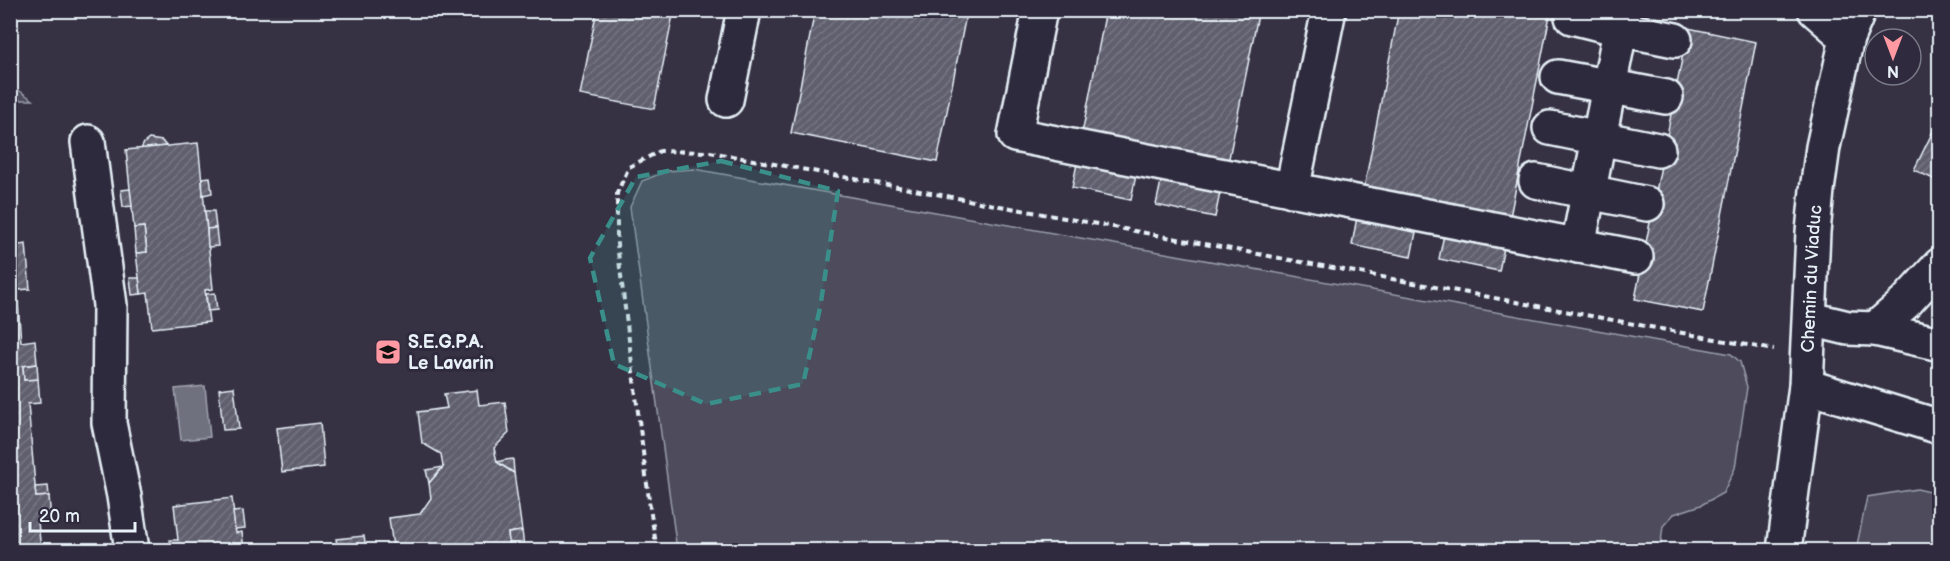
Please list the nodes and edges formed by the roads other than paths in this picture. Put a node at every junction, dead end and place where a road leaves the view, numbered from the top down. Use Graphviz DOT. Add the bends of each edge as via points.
graph roads {
  1 [pos="744,10"];
  2 [pos="1040,10"];
  3 [pos="1329,10"];
  4 [pos="1815,10"];
  5 [pos="1572,17"];
  6 [pos="1622,20"];
  7 [pos="1853,24"];
  8 [pos="1675,40"];
  9 [pos="1558,76"];
  10 [pos="1609,87"];
  11 [pos="1666,97"];
  12 [pos="726,100"];
  13 [pos="1550,128"];
  14 [pos="1599,139"];
  15 [pos="88,142"];
  16 [pos="1658,150"];
  17 [pos="1536,181"];
  18 [pos="1292,190"];
  19 [pos="1589,190"];
  20 [pos="1647,204"];
  21 [pos="1578,246"];
  22 [pos="1636,257"];
  23 [pos="1940,265"];
  24 [pos="1811,320"];
  25 [pos="1875,329"];
  26 [pos="1940,344"];
  27 [pos="1806,386"];
  28 [pos="1940,427"];
  29 [pos="132,550"];
  30 [pos="1784,550"];
  1 -- 12 [label="street"];
  2 -- 18 [label="street" via="1015,135"];
  3 -- 18 [label="street"];
  4 -- 7 [label="street"];
  5 -- 6 [label="street"];
  6 -- 8 [label="street"];
  6 -- 10 [label="street"];
  7 -- 24 [label="street, Chemin du Viaduc" via="1823,147 1813,232"];
  9 -- 10 [label="street"];
  10 -- 11 [label="street"];
  10 -- 14 [label="street"];
  13 -- 14 [label="street"];
  14 -- 16 [label="street"];
  14 -- 19 [label="street"];
  15 -- 29 [label="street" via="110,305 109,423"];
  17 -- 19 [label="street"];
  18 -- 21 [label="street"];
  19 -- 20 [label="street"];
  19 -- 21 [label="street"];
  21 -- 22 [label="street"];
  23 -- 25 [label="street"];
  24 -- 25 [label="street"];
  24 -- 27 [label="street, Chemin du Viaduc"];
  25 -- 26 [label="street"];
  27 -- 28 [label="street"];
  27 -- 30 [label="street, Chemin du Viaduc"];
}
